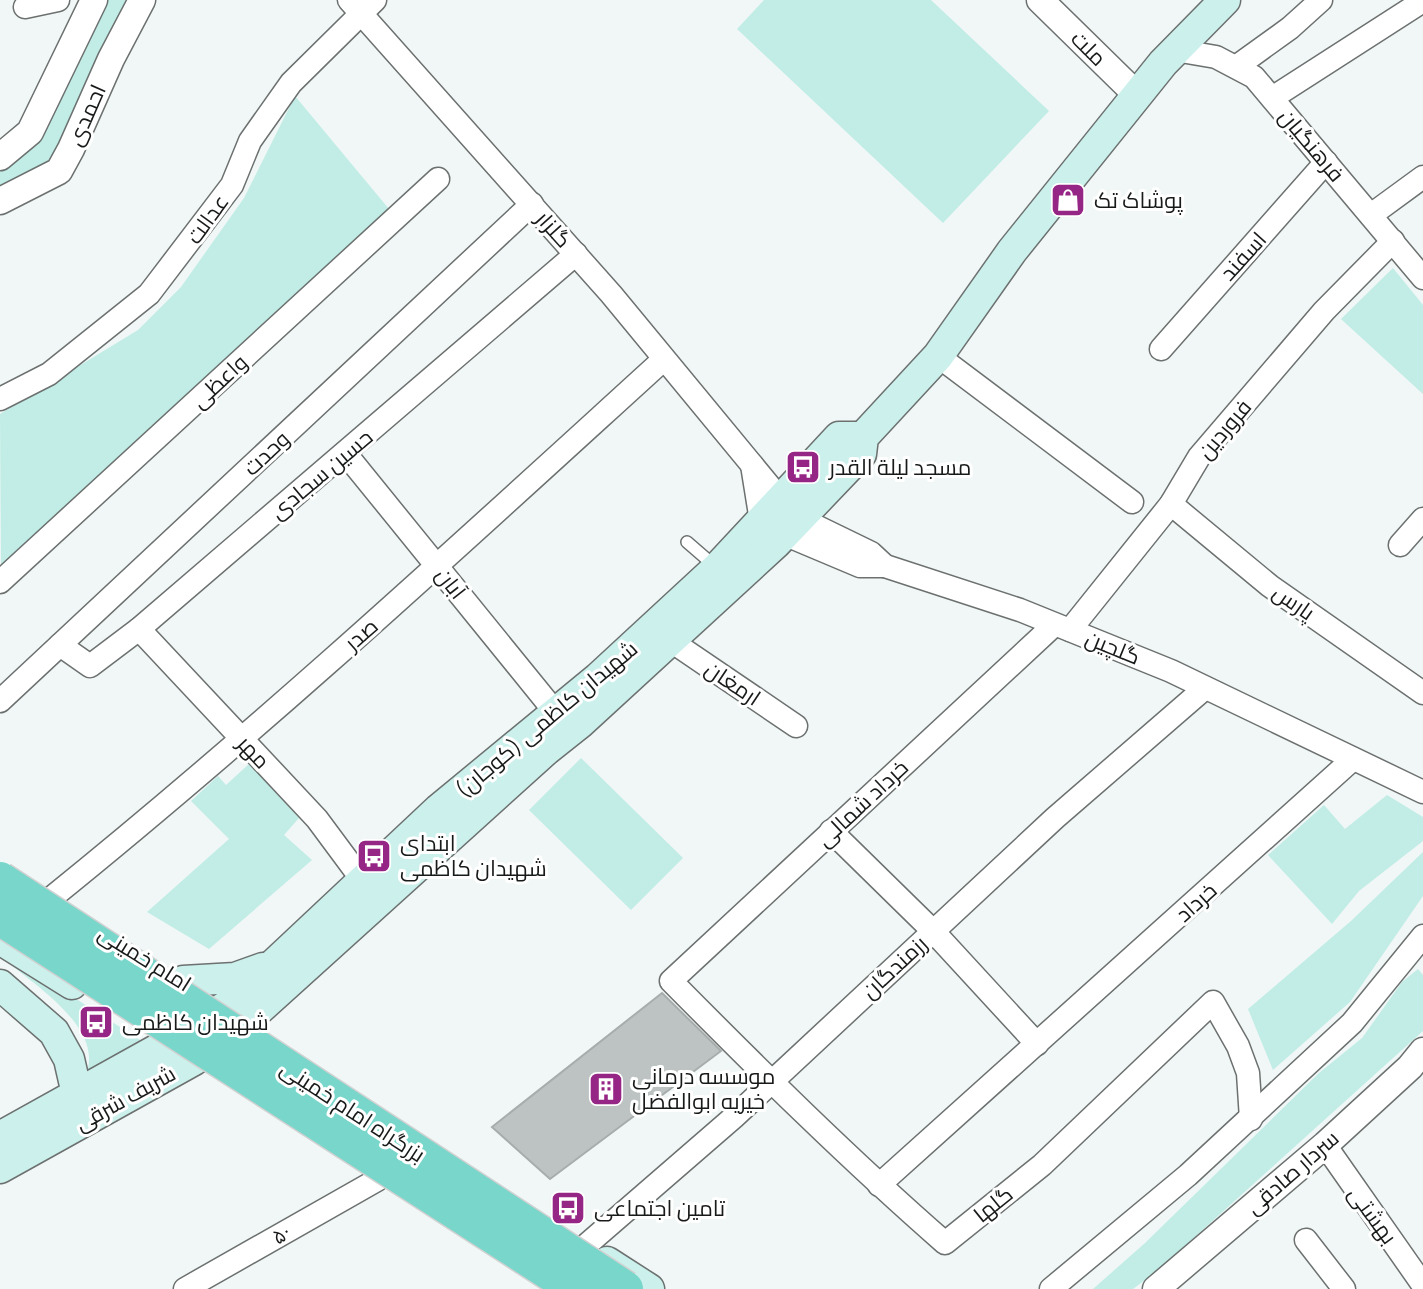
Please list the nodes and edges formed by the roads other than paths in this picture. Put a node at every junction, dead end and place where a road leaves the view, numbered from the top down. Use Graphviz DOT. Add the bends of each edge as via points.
graph roads {
  1 [pos="60,0"];
  2 [pos="142,0"];
  3 [pos="1040,0"];
  4 [pos="1225,0"];
  5 [pos="1321,0"];
  6 [pos="1423,1"];
  7 [pos="92,4"];
  8 [pos="362,5"];
  9 [pos="25,7"];
  10 [pos="1175,50"];
  11 [pos="1236,67"];
  12 [pos="1137,95"];
  13 [pos="1272,98"];
  14 [pos="0,157"];
  15 [pos="1326,162"];
  16 [pos="1423,177"];
  17 [pos="438,179"];
  18 [pos="0,201"];
  19 [pos="532,204"];
  20 [pos="1371,215"];
  21 [pos="1393,241"];
  22 [pos="576,254"];
  23 [pos="1423,278"];
  24 [pos="1161,349"];
  25 [pos="938,356"];
  26 [pos="663,360"];
  27 [pos="0,399"];
  28 [pos="345,453"];
  29 [pos="1132,502"];
  30 [pos="1171,504"];
  31 [pos="781,518"];
  32 [pos="1423,519"];
  33 [pos="687,542"];
  34 [pos="1400,545"];
  35 [pos="438,566"];
  36 [pos="717,568"];
  37 [pos="0,582"];
  38 [pos="1062,628"];
  39 [pos="139,629"];
  40 [pos="671,641"];
  41 [pos="60,645"];
  42 [pos="1205,688"];
  43 [pos="1423,693"];
  44 [pos="0,701"];
  45 [pos="556,713"];
  46 [pos="796,726"];
  47 [pos="242,738"];
  48 [pos="1353,759"];
  49 [pos="1423,792"];
  50 [pos="831,831"];
  51 [pos="0,867"];
  52 [pos="0,880"];
  53 [pos="363,881"];
  54 [pos="50,899"];
  55 [pos="0,917"];
  56 [pos="933,931"];
  57 [pos="1423,936"];
  58 [pos="0,939"];
  59 [pos="274,964"];
  60 [pos="183,981"];
  61 [pos="671,981"];
  62 [pos="0,985"];
  63 [pos="235,1014"];
  64 [pos="167,1044"];
  65 [pos="1037,1044"];
  66 [pos="194,1060"];
  67 [pos="1419,1067"];
  68 [pos="771,1082"];
  69 [pos="77,1094"];
  70 [pos="1251,1119"];
  71 [pos="0,1137"];
  72 [pos="1325,1145"];
  73 [pos="0,1168"];
  74 [pos="377,1180"];
  75 [pos="879,1185"];
  76 [pos="1306,1240"];
  77 [pos="584,1247"];
  78 [pos="1423,1285"];
  79 [pos="185,1289"];
  80 [pos="544,1289"];
  81 [pos="576,1289"];
  82 [pos="625,1289"];
  83 [pos="649,1289"];
  84 [pos="1051,1289"];
  85 [pos="1156,1289"];
  86 [pos="1344,1289"];
  1 -- 7 [label="street"];
  1 -- 9 [label="street"];
  2 -- 18 [label="street, احمدی" via="59,171"];
  3 -- 12 [label="street, ملت"];
  4 -- 10 [label="main road, شهیدان کاظمی (کوجان)"];
  5 -- 11 [label="street"];
  6 -- 13 [label="street"];
  7 -- 14 [label="street, احمدی" via="30,132"];
  8 -- 19 [label="street, گلزار"];
  8 -- 27 [label="street, عدالت" via="291,83 250,141 232,185 149,294 49,374"];
  10 -- 11 [label="street, فرهنگیان" via="1216,57"];
  10 -- 12 [label="main road, شهیدان کاظمی (کوجان)"];
  11 -- 13 [label="street, فرهنگیان" via="1254,77"];
  12 -- 25 [label="main road, شهیدان کاظمی (کوجان)" via="1012,251"];
  13 -- 15 [label="street, فرهنگیان"];
  15 -- 20 [label="street, فرهنگیان"];
  15 -- 24 [label="street, اسفند"];
  16 -- 20 [label="street"];
  17 -- 37 [label="street, واعظی"];
  19 -- 22 [label="street, گلزار"];
  19 -- 41 [label="street, وحدت"];
  20 -- 21 [label="street, فرهنگیان"];
  21 -- 23 [label="street, فرهنگیان"];
  21 -- 30 [label="street, فروردین" via="1324,311 1199,457"];
  22 -- 26 [label="street, گلزار"];
  22 -- 28 [label="street, حسین سجادی"];
  25 -- 29 [label="street"];
  25 -- 31 [label="main road, شهیدان کاظمی (کوجان)" via="863,437 839,437"];
  26 -- 31 [label="street, گلزار" via="751,464"];
  26 -- 35 [label="street, صدر"];
  28 -- 35 [label="street, آبان"];
  28 -- 39 [label="street, حسین سجادی"];
  30 -- 38 [label="street, فروردین"];
  30 -- 43 [label="street, پارس" via="1270,586"];
  31 -- 36 [label="main road, شهیدان کاظمی (کوجان)"];
  31 -- 38 [label="street, گلچین" via="860,566 885,566"];
  31 -- 40 [label="main road, شهیدان کاظمی (کوجان)"];
  32 -- 34 [label="street"];
  33 -- 36 [label="lane"];
  35 -- 45 [label="street, آبان"];
  35 -- 47 [label="street, صدر"];
  36 -- 45 [label="main road, شهیدان کاظمی (کوجان)"];
  38 -- 42 [label="street, گلچین"];
  38 -- 50 [label="street, خرداد شمالی"];
  39 -- 41 [label="street, حسین سجادی" via="90,666"];
  39 -- 47 [label="street, مهر"];
  40 -- 46 [label="street, ارمغان"];
  40 -- 63 [label="main road, شهیدان کاظمی (کوجان)"];
  41 -- 44 [label="street, وحدت"];
  42 -- 48 [label="street, گلچین"];
  42 -- 56 [label="street, رزمندگان"];
  45 -- 53 [label="main road, شهیدان کاظمی (کوجان)" via="439,809"];
  47 -- 53 [label="street, مهر" via="317,819"];
  47 -- 54 [label="street, صدر"];
  48 -- 49 [label="street, گلچین"];
  48 -- 65 [label="street, خرداد"];
  50 -- 56 [label="street"];
  50 -- 61 [label="street, خرداد شمالی"];
  51 -- 54 [label="main road, امام خمینی"];
  52 -- 82 [label="highway, بزرگراه امام خمینی, bridge"];
  53 -- 59 [label="main road, شهیدان کاظمی (کوجان)"];
  54 -- 60 [label="main road, امام خمینی"];
  55 -- 81 [label="highway, بزرگراه امام خمینی, bridge"];
  56 -- 65 [label="street"];
  56 -- 68 [label="street, رزمندگان"];
  57 -- 70 [label="street" via="1352,1023"];
  58 -- 64 [label="main road"];
  59 -- 60 [label="main road" via="235,978"];
  59 -- 63 [label="main road, شهیدان کاظمی (کوجان)"];
  60 -- 63 [label="main road, امام خمینی"];
  61 -- 68 [label="street, گلها"];
  62 -- 69 [label="main road" via="54,1032 69,1059"];
  63 -- 64 [label="main road, شریف شرقی"];
  63 -- 66 [label="main road, شریف شرقی"];
  63 -- 77 [label="main road, امام خمینی"];
  64 -- 66 [label="main road"];
  64 -- 69 [label="main road, شریف شرقی"];
  65 -- 75 [label="street, خرداد"];
  66 -- 73 [label="main road, شریف شرقی"];
  66 -- 74 [label="main road"];
  67 -- 72 [label="street, سردار صادقی"];
  68 -- 75 [label="street, گلها"];
  68 -- 77 [label="street, رزمندگان"];
  69 -- 71 [label="main road, شریف شرقی"];
  70 -- 75 [label="street, گلها" via="1248,1073 1213,1002 1042,1165 945,1243"];
  70 -- 84 [label="street"];
  72 -- 78 [label="street, بهشتی"];
  72 -- 85 [label="street, سردار صادقی"];
  74 -- 79 [label="street, ۵۰"];
  74 -- 80 [label="main road"];
  76 -- 86 [label="street"];
  77 -- 83 [label="main road, امام خمینی"];
}
